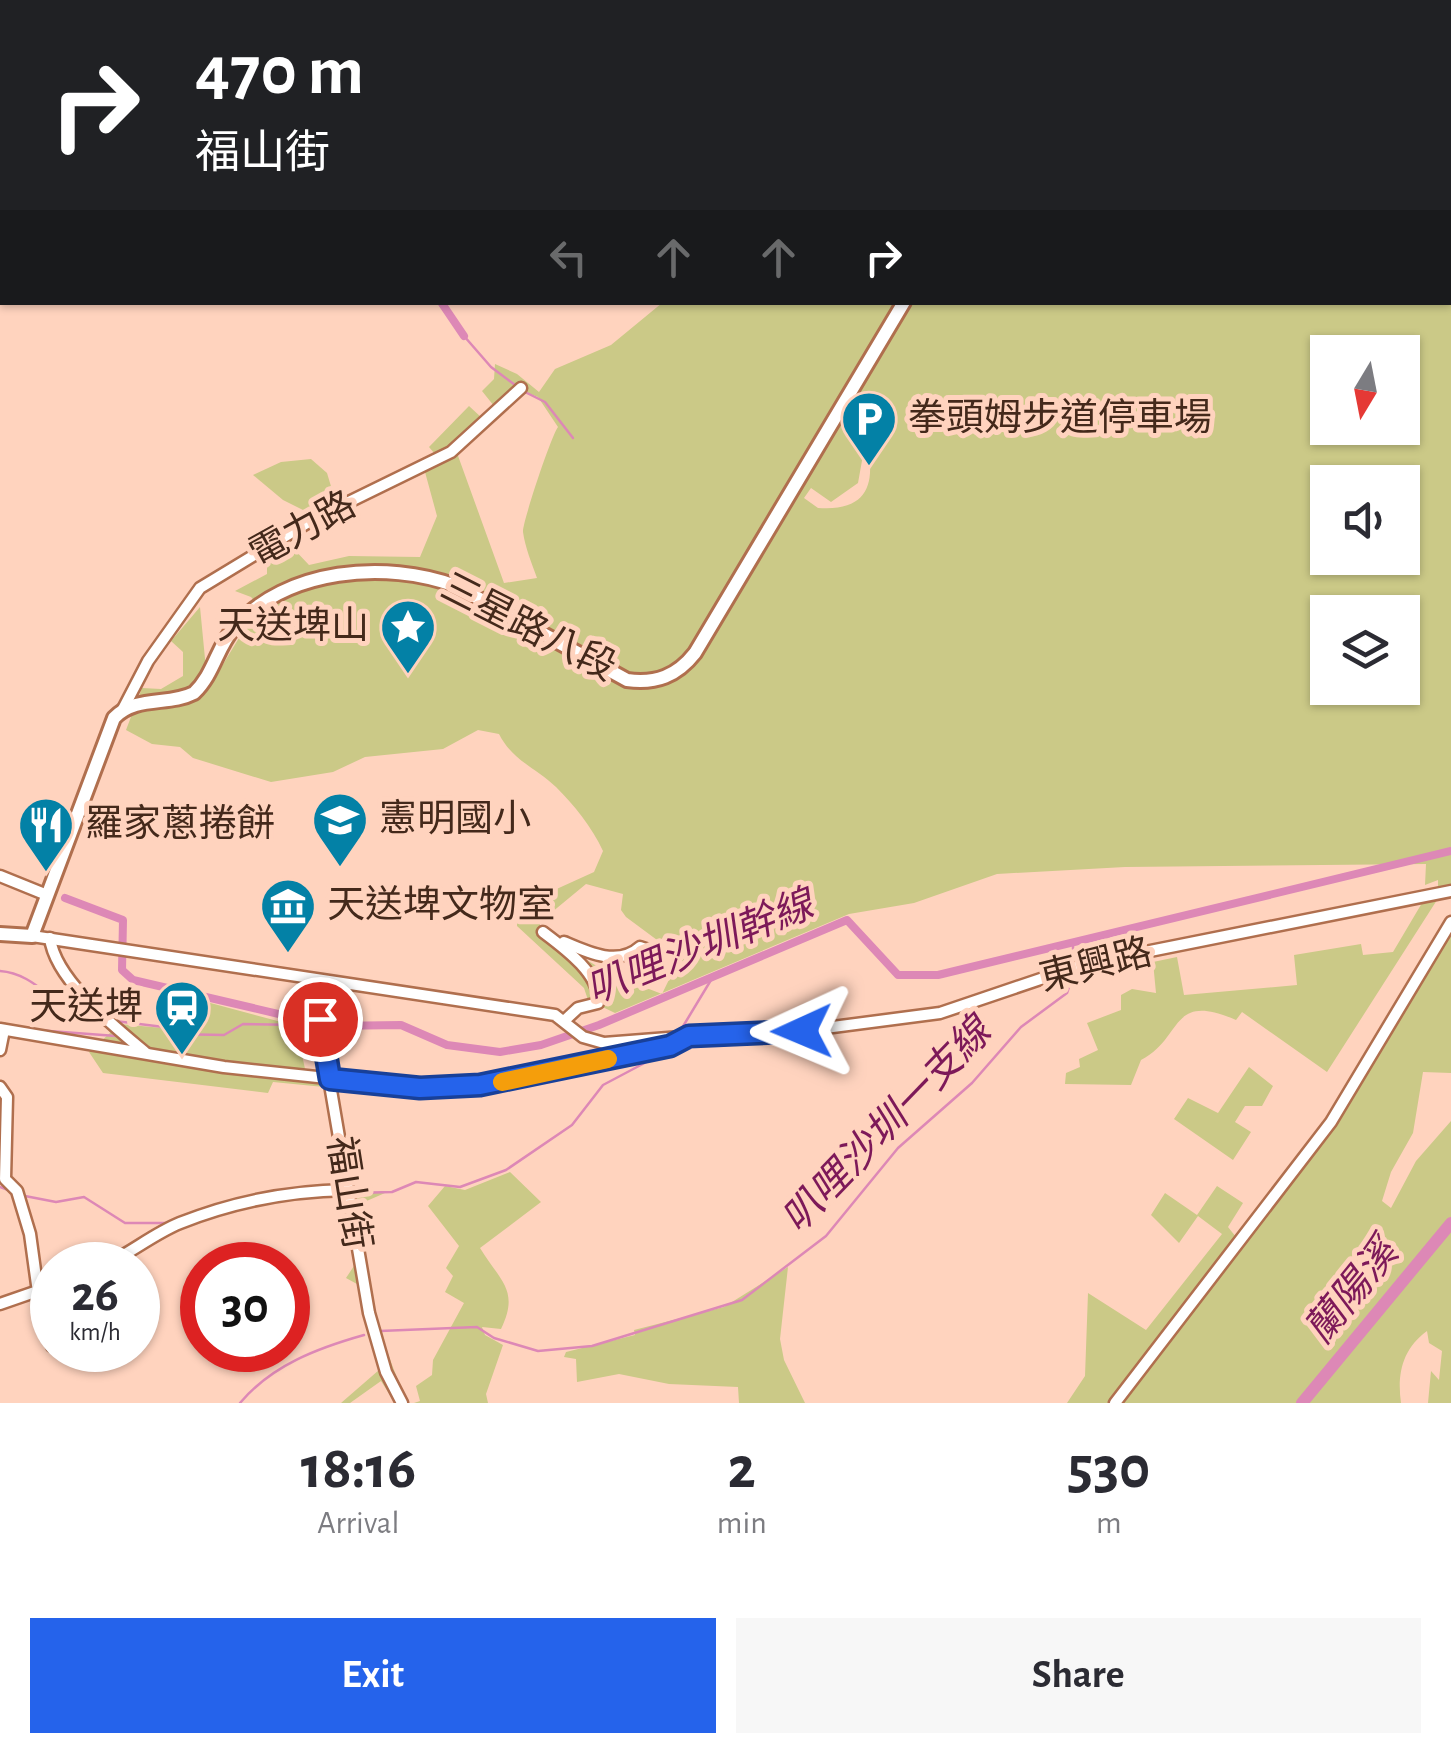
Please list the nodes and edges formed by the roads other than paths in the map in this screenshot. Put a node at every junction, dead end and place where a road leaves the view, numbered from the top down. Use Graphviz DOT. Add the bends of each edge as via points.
graph roads {
  1 [pos="902,305"];
  2 [pos="521,388"];
  3 [pos="123,709"];
  4 [pos="0,876"];
  5 [pos="1451,891"];
  6 [pos="47,894"];
  7 [pos="1451,922"];
  8 [pos="0,934"];
  9 [pos="32,936"];
  10 [pos="50,938"];
  11 [pos="652,950"];
  12 [pos="312,978"];
  13 [pos="564,1021"];
  14 [pos="2,1029"];
  15 [pos="124,1035"];
  16 [pos="689,1036"];
  17 [pos="112,1048"];
  18 [pos="0,1050"];
  19 [pos="147,1054"];
  20 [pos="330,1079"];
  21 [pos="0,1087"];
  22 [pos="347,1190"];
  23 [pos="31,1242"];
  24 [pos="146,1242"];
  25 [pos="30,1295"];
  26 [pos="0,1304"];
  27 [pos="402,1403"];
  28 [pos="1115,1403"];
  1 -- 3 [label="main road, 三星路八段" via="695,653 670,676 627,680 428,576 334,575 304,581 238,623 194,693"];
  2 -- 3 [label="street, 電力路" via="451,452 312,520 200,588"];
  3 -- 6 [label="main road" via="102,742"];
  4 -- 6 [label="street"];
  5 -- 16 [label="street, 東興路" via="1085,964 940,1013 802,1031"];
  6 -- 9 [label="main road"];
  7 -- 28 [label="street" via="1331,1122"];
  8 -- 9 [label="main road"];
  9 -- 10 [label="street"];
  10 -- 12 [label="street"];
  10 -- 15 [label="street" via="59,965"];
  11 -- 13 [label="street" via="613,957 548,935 570,952 600,999"];
  12 -- 13 [label="street"];
  12 -- 20 [label="street, 福山街"];
  13 -- 16 [label="street" via="578,1034 616,1044"];
  14 -- 17 [label="street, 東興路"];
  14 -- 18 [label="street"];
  15 -- 17 [label="street"];
  15 -- 19 [label="street"];
  16 -- 20 [label="street, 東興路" via="670,1046 480,1085 420,1088"];
  17 -- 19 [label="street, 東興路"];
  19 -- 20 [label="street, 東興路"];
  20 -- 22 [label="street, 福山街"];
  21 -- 23 [label="street" via="7,1097 6,1179 17,1191"];
  22 -- 24 [label="street" via="274,1194 180,1223"];
  22 -- 27 [label="street, 福山街" via="374,1332"];
  25 -- 26 [label="street"];
}
